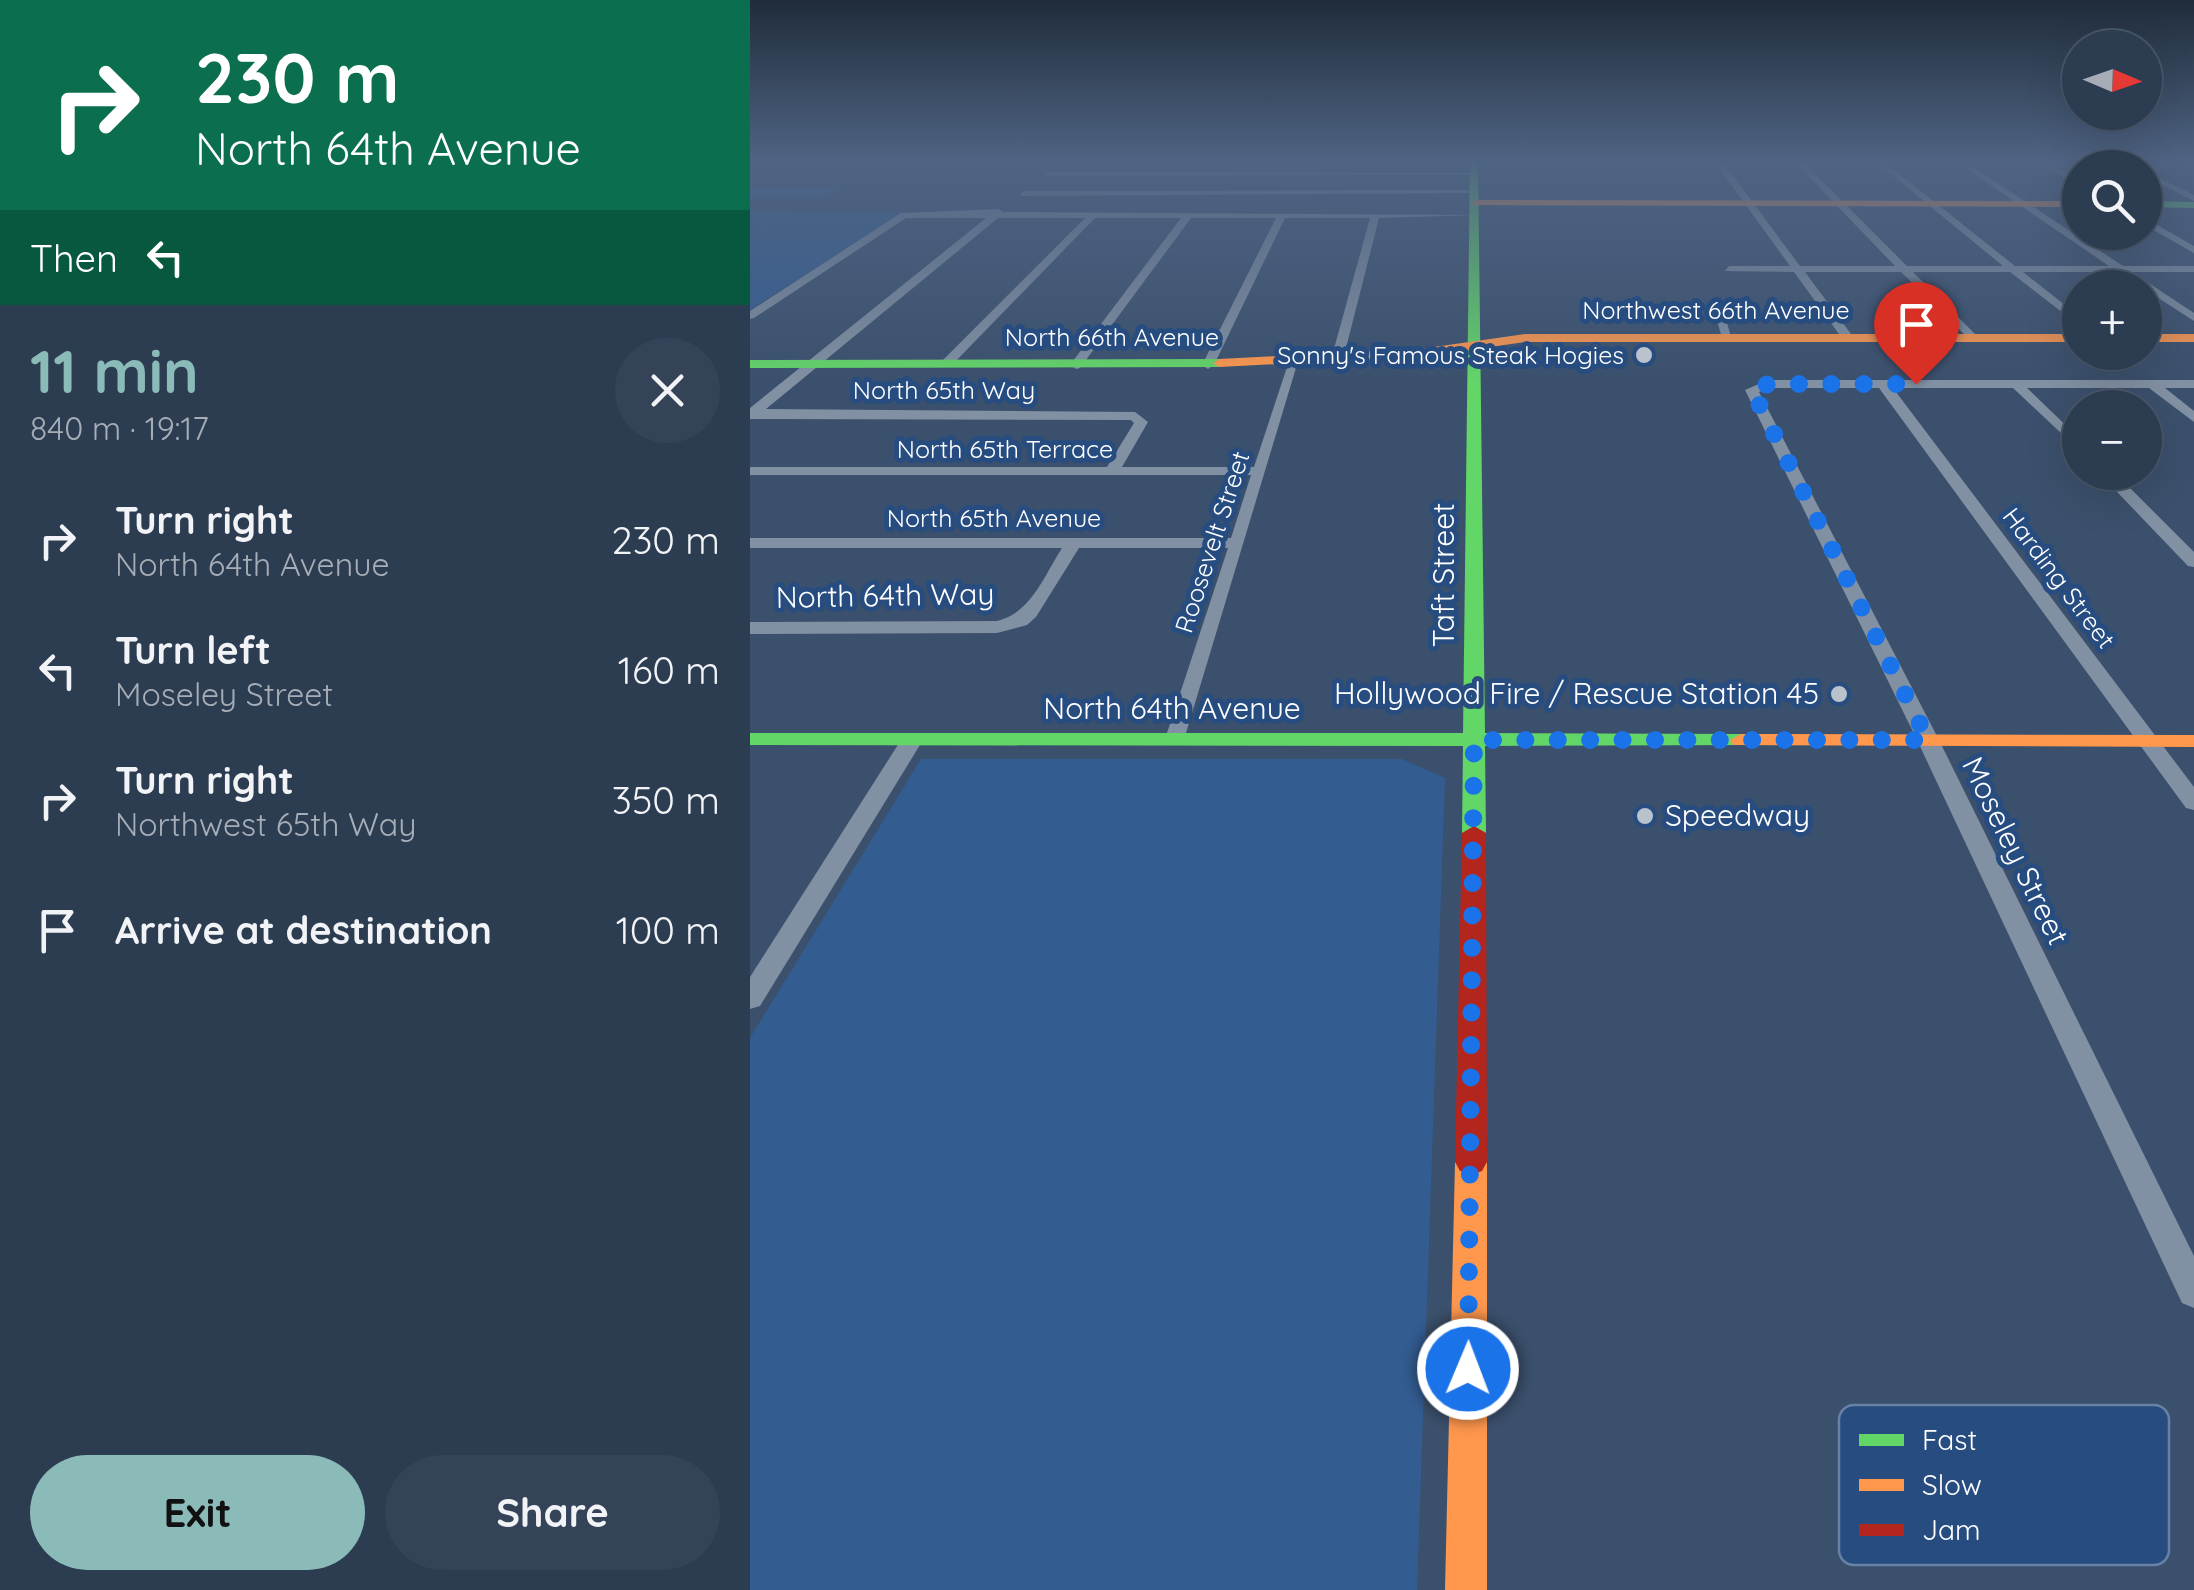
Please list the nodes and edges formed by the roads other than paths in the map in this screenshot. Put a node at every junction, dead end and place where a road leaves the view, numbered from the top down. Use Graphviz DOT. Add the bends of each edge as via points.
graph roads {
  1 [pos="873,235"];
  2 [pos="971,235"];
  3 [pos="1073,235"];
  4 [pos="1173,235"];
  5 [pos="1272,235"];
  6 [pos="1371,235"];
  7 [pos="1474,235"];
  8 [pos="1773,235"];
  9 [pos="1872,235"];
  10 [pos="1971,235"];
  11 [pos="2072,235"];
  12 [pos="2169,235"];
  13 [pos="2194,250"];
  14 [pos="1729,269"];
  15 [pos="1798,269"];
  16 [pos="1905,269"];
  17 [pos="2012,269"];
  18 [pos="2122,269"];
  19 [pos="2194,269"];
  20 [pos="2062,309"];
  21 [pos="750,316"];
  22 [pos="2194,318"];
  23 [pos="1848,338"];
  24 [pos="1972,338"];
  25 [pos="2062,338"];
  26 [pos="2162,338"];
  27 [pos="2194,338"];
  28 [pos="1473,342"];
  29 [pos="1338,356"];
  30 [pos="1294,361"];
  31 [pos="750,364"];
  32 [pos="814,364"];
  33 [pos="946,364"];
  34 [pos="1076,365"];
  35 [pos="1208,365"];
  36 [pos="1883,384"];
  37 [pos="2016,384"];
  38 [pos="2152,384"];
  39 [pos="2194,384"];
  40 [pos="751,414"];
  41 [pos="2194,418"];
  42 [pos="2062,430"];
  43 [pos="750,471"];
  44 [pos="1260,471"];
  45 [pos="1111,472"];
  46 [pos="2123,490"];
  47 [pos="750,543"];
  48 [pos="1237,543"];
  49 [pos="1073,544"];
  50 [pos="2194,562"];
  51 [pos="750,628"];
  52 [pos="750,739"];
  53 [pos="1176,739"];
  54 [pos="912,740"];
  55 [pos="1474,740"];
  56 [pos="1928,740"];
  57 [pos="2149,741"];
  58 [pos="2194,741"];
  59 [pos="2194,803"];
  60 [pos="750,999"];
  61 [pos="2194,1292"];
  62 [pos="1466,1590"];
  1 -- 21 [label="street"];
  2 -- 32 [label="street"];
  3 -- 33 [label="street"];
  4 -- 34 [label="street"];
  5 -- 35 [label="street"];
  6 -- 29 [label="street"];
  7 -- 28 [label="street, Taft Street"];
  8 -- 15 [label="street"];
  9 -- 16 [label="street"];
  10 -- 17 [label="street"];
  11 -- 18 [label="street"];
  12 -- 13 [label="street"];
  14 -- 15 [label="street"];
  15 -- 16 [label="street"];
  15 -- 23 [label="street"];
  16 -- 17 [label="street"];
  16 -- 24 [label="street"];
  17 -- 18 [label="street"];
  17 -- 20 [label="street"];
  18 -- 19 [label="street"];
  18 -- 22 [label="street"];
  23 -- 24 [label="street, Northwest 66th Avenue"];
  23 -- 28 [label="street, Northwest 66th Avenue" via="1724,328 1493,334"];
  24 -- 25 [label="street, Northwest 66th Avenue"];
  26 -- 27 [label="street"];
  28 -- 29 [label="street, North 66th Avenue"];
  28 -- 55 [label="street, Taft Street"];
  29 -- 30 [label="street, North 66th Avenue"];
  30 -- 35 [label="street, North 66th Avenue"];
  30 -- 44 [label="street, Roosevelt Street"];
  31 -- 32 [label="street, North 66th Avenue"];
  32 -- 33 [label="street, North 66th Avenue"];
  32 -- 40 [label="street"];
  33 -- 34 [label="street, North 66th Avenue"];
  34 -- 35 [label="street, North 66th Avenue"];
  36 -- 37 [label="street"];
  36 -- 56 [label="street, Moseley Street" via="1752,390"];
  36 -- 57 [label="street, Harding Street"];
  37 -- 38 [label="street"];
  37 -- 42 [label="street"];
  38 -- 39 [label="street"];
  38 -- 41 [label="street"];
  40 -- 45 [label="street, North 65th Way" via="1135,416 1141,422"];
  43 -- 45 [label="street, North 65th Terrace"];
  44 -- 45 [label="street, North 65th Terrace"];
  44 -- 48 [label="street, Roosevelt Street"];
  46 -- 50 [label="street"];
  47 -- 49 [label="street, North 65th Avenue"];
  48 -- 49 [label="street, North 65th Avenue"];
  48 -- 53 [label="street, Roosevelt Street"];
  49 -- 51 [label="street, North 64th Way" via="1030,613 997,627"];
  52 -- 54 [label="street, North 64th Avenue"];
  53 -- 54 [label="street, North 64th Avenue"];
  53 -- 55 [label="street, North 64th Avenue"];
  54 -- 60 [label="street"];
  55 -- 56 [label="street, North 64th Avenue"];
  55 -- 62 [label="street, Taft Street"];
  56 -- 57 [label="street, North 64th Avenue"];
  56 -- 61 [label="street, Moseley Street"];
  57 -- 58 [label="street, North 64th Avenue"];
  57 -- 59 [label="street, Harding Street"];
}
